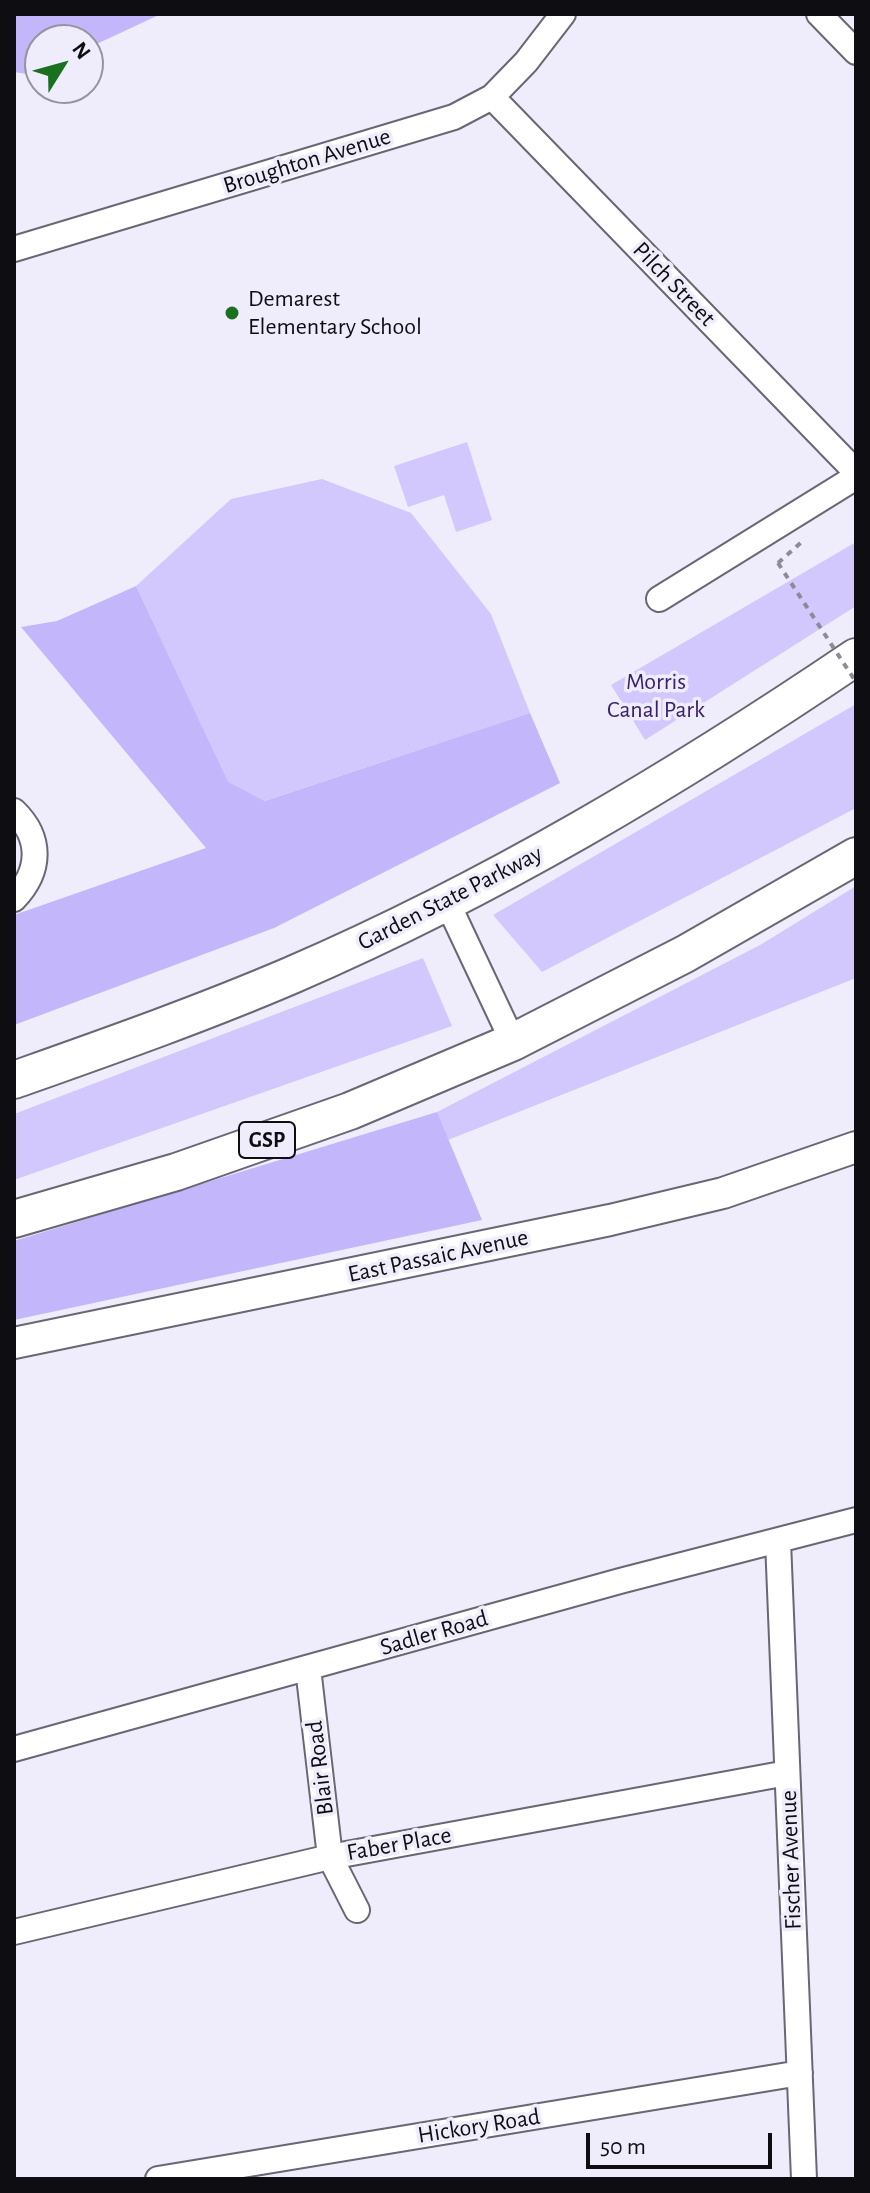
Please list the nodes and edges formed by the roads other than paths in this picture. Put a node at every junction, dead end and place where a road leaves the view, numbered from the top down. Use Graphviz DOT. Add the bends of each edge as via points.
graph roads {
  1 [pos="563,14"];
  2 [pos="819,14"];
  3 [pos="856,52"];
  4 [pos="492,97"];
  5 [pos="14,249"];
  6 [pos="856,474"];
  7 [pos="659,599"];
  8 [pos="856,657"];
  9 [pos="14,811"];
  10 [pos="856,856"];
  11 [pos="14,899"];
  12 [pos="447,902"];
  13 [pos="513,1042"];
  14 [pos="14,1080"];
  15 [pos="856,1147"];
  16 [pos="14,1219"];
  17 [pos="14,1343"];
  18 [pos="856,1520"];
  19 [pos="778,1541"];
  20 [pos="308,1668"];
  21 [pos="14,1749"];
  22 [pos="787,1773"];
  23 [pos="330,1857"];
  24 [pos="357,1910"];
  25 [pos="14,1932"];
  26 [pos="800,2073"];
  27 [pos="158,2179"];
  28 [pos="804,2179"];
  1 -- 4 [label="street, Broughton Avenue"];
  2 -- 3 [label="street"];
  4 -- 5 [label="street, Broughton Avenue" via="454,117"];
  4 -- 6 [label="street, Pilch Street"];
  6 -- 7 [label="street"];
  8 -- 12 [label="highway, Garden State Parkway" via="725,745"];
  9 -- 11 [label="street" via="25,822 36,855 33,872"];
  10 -- 13 [label="highway, GSP" via="685,954"];
  12 -- 13 [label="street"];
  12 -- 14 [label="highway, Garden State Parkway" via="292,975"];
  13 -- 16 [label="highway, GSP" via="292,1131 176,1172"];
  15 -- 17 [label="main road, East Passaic Avenue" via="723,1193 610,1220"];
  18 -- 19 [label="street, Sadler Road"];
  19 -- 20 [label="street, Sadler Road"];
  19 -- 22 [label="street, Fischer Avenue"];
  20 -- 21 [label="street, Sadler Road"];
  20 -- 23 [label="street, Blair Road"];
  22 -- 23 [label="street, Faber Place"];
  22 -- 26 [label="street, Fischer Avenue"];
  23 -- 24 [label="street, Blair Road"];
  23 -- 25 [label="street, Faber Place"];
  26 -- 27 [label="street, Hickory Road"];
  26 -- 28 [label="street, Fischer Avenue"];
}
